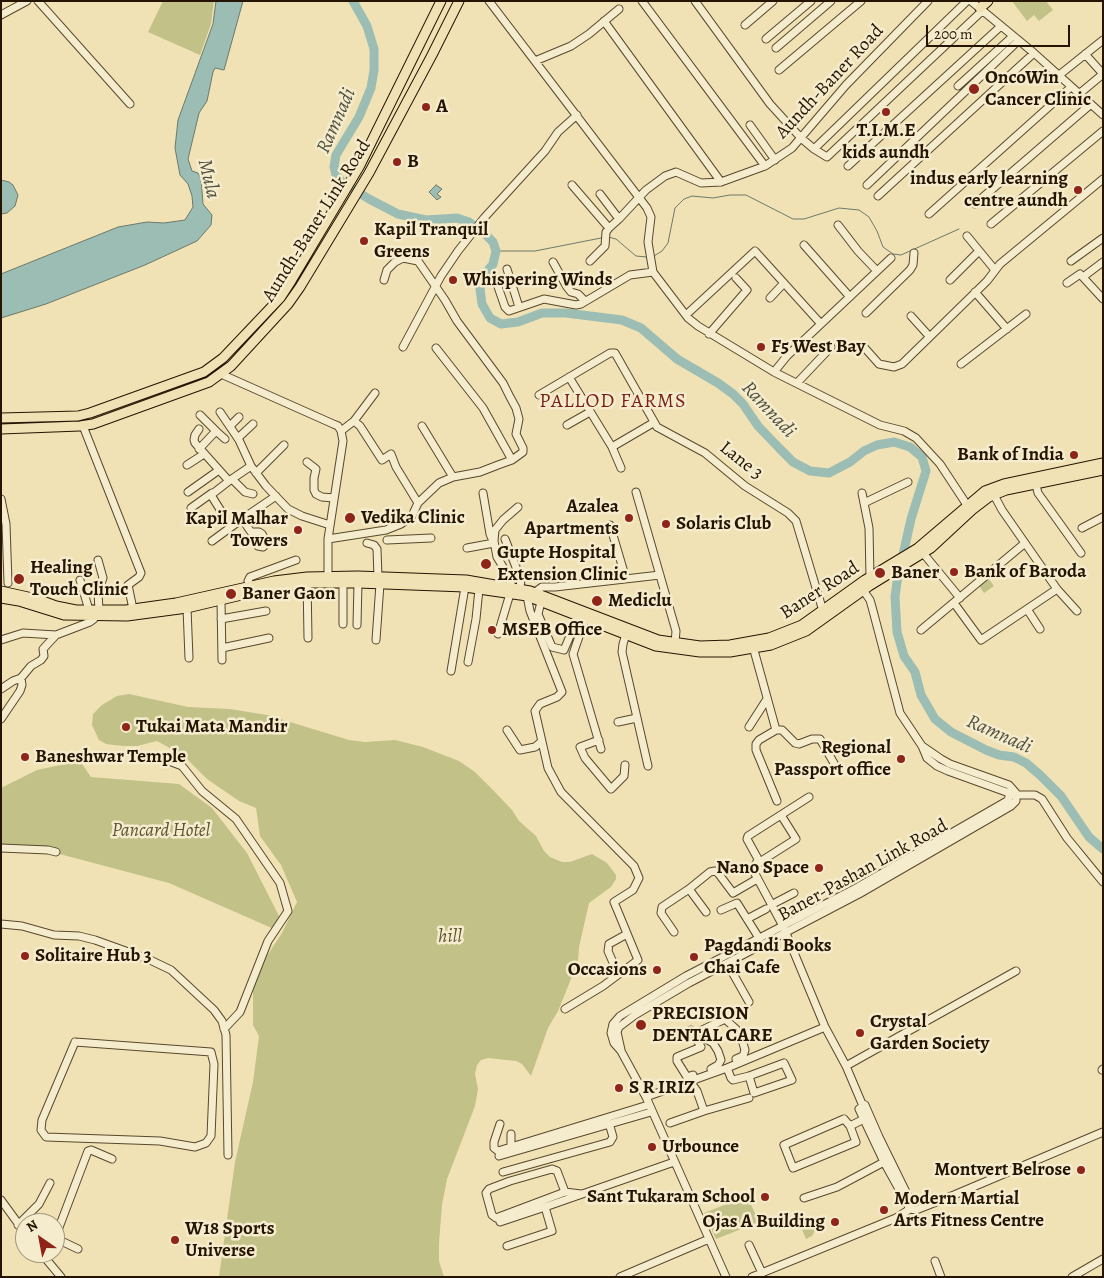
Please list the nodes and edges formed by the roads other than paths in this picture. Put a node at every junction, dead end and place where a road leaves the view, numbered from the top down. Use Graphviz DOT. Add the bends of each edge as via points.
graph roads {
  1 [pos="27,1"];
  2 [pos="38,1"];
  3 [pos="442,1"];
  4 [pos="459,1"];
  5 [pos="489,1"];
  6 [pos="642,1"];
  7 [pos="695,1"];
  8 [pos="773,1"];
  9 [pos="811,1"];
  10 [pos="831,1"];
  11 [pos="861,1"];
  12 [pos="928,1"];
  13 [pos="969,1"];
  14 [pos="988,1"];
  15 [pos="981,9"];
  16 [pos="619,10"];
  17 [pos="1,15"];
  18 [pos="604,22"];
  19 [pos="745,25"];
  20 [pos="1001,26"];
  21 [pos="1016,38"];
  22 [pos="766,39"];
  23 [pos="1103,40"];
  24 [pos="776,48"];
  25 [pos="416,51"];
  26 [pos="1034,53"];
  27 [pos="1085,54"];
  28 [pos="432,55"];
  29 [pos="535,61"];
  30 [pos="779,70"];
  31 [pos="1103,74"];
  32 [pos="1058,76"];
  33 [pos="958,86"];
  34 [pos="1071,86"];
  35 [pos="1080,94"];
  36 [pos="130,104"];
  37 [pos="1091,104"];
  38 [pos="577,115"];
  39 [pos="1103,115"];
  40 [pos="750,125"];
  41 [pos="1103,130"];
  42 [pos="801,138"];
  43 [pos="814,149"];
  44 [pos="775,160"];
  45 [pos="765,166"];
  46 [pos="848,166"];
  47 [pos="1103,179"];
  48 [pos="721,182"];
  49 [pos="572,185"];
  50 [pos="867,186"];
  51 [pos="600,194"];
  52 [pos="639,196"];
  53 [pos="878,196"];
  54 [pos="975,204"];
  55 [pos="929,214"];
  56 [pos="619,219"];
  57 [pos="991,224"];
  58 [pos="838,225"];
  59 [pos="607,230"];
  60 [pos="967,236"];
  61 [pos="1103,238"];
  62 [pos="804,245"];
  63 [pos="979,251"];
  64 [pos="914,253"];
  65 [pos="891,258"];
  66 [pos="590,261"];
  67 [pos="1071,261"];
  68 [pos="553,262"];
  69 [pos="1103,262"];
  70 [pos="507,269"];
  71 [pos="995,270"];
  72 [pos="652,271"];
  73 [pos="877,271"];
  74 [pos="1083,277"];
  75 [pos="736,278"];
  76 [pos="384,280"];
  77 [pos="950,280"];
  78 [pos="496,281"];
  79 [pos="784,283"];
  80 [pos="1067,283"];
  81 [pos="436,286"];
  82 [pos="975,292"];
  83 [pos="850,296"];
  84 [pos="770,298"];
  85 [pos="1103,299"];
  86 [pos="585,301"];
  87 [pos="519,307"];
  88 [pos="866,313"];
  89 [pos="1026,314"];
  90 [pos="686,315"];
  91 [pos="911,316"];
  92 [pos="821,324"];
  93 [pos="1007,329"];
  94 [pos="709,334"];
  95 [pos="929,337"];
  96 [pos="863,346"];
  97 [pos="402,347"];
  98 [pos="831,347"];
  99 [pos="436,348"];
  100 [pos="961,364"];
  101 [pos="215,366"];
  102 [pos="774,372"];
  103 [pos="221,374"];
  104 [pos="569,377"];
  105 [pos="797,383"];
  106 [pos="375,394"];
  107 [pos="539,395"];
  108 [pos="220,412"];
  109 [pos="590,412"];
  110 [pos="200,415"];
  111 [pos="240,417"];
  112 [pos="1,418"];
  113 [pos="354,421"];
  114 [pos="653,423"];
  115 [pos="253,424"];
  116 [pos="567,425"];
  117 [pos="83,426"];
  118 [pos="230,426"];
  119 [pos="422,426"];
  120 [pos="199,428"];
  121 [pos="1,429"];
  122 [pos="216,431"];
  123 [pos="341,431"];
  124 [pos="238,438"];
  125 [pos="224,439"];
  126 [pos="284,445"];
  127 [pos="612,447"];
  128 [pos="202,451"];
  129 [pos="512,460"];
  130 [pos="307,462"];
  131 [pos="187,465"];
  132 [pos="251,466"];
  133 [pos="621,468"];
  134 [pos="1102,469"];
  135 [pos="219,470"];
  136 [pos="256,473"];
  137 [pos="453,477"];
  138 [pos="230,480"];
  139 [pos="908,482"];
  140 [pos="1023,484"];
  141 [pos="1036,485"];
  142 [pos="188,492"];
  143 [pos="636,492"];
  144 [pos="862,493"];
  145 [pos="212,494"];
  146 [pos="252,494"];
  147 [pos="483,494"];
  148 [pos="994,495"];
  149 [pos="276,496"];
  150 [pos="334,498"];
  151 [pos="1,500"];
  152 [pos="418,503"];
  153 [pos="864,503"];
  154 [pos="967,505"];
  155 [pos="518,507"];
  156 [pos="191,508"];
  157 [pos="221,511"];
  158 [pos="1103,517"];
  159 [pos="242,520"];
  160 [pos="330,525"];
  161 [pos="610,525"];
  162 [pos="1082,528"];
  163 [pos="431,538"];
  164 [pos="328,539"];
  165 [pos="505,539"];
  166 [pos="251,540"];
  167 [pos="387,540"];
  168 [pos="212,541"];
  169 [pos="494,542"];
  170 [pos="367,543"];
  171 [pos="1025,543"];
  172 [pos="467,548"];
  173 [pos="920,552"];
  174 [pos="1081,553"];
  175 [pos="98,560"];
  176 [pos="296,560"];
  177 [pos="891,570"];
  178 [pos="660,575"];
  179 [pos="870,578"];
  180 [pos="328,579"];
  181 [pos="626,579"];
  182 [pos="80,580"];
  183 [pos="307,580"];
  184 [pos="379,581"];
  185 [pos="343,583"];
  186 [pos="358,583"];
  187 [pos="250,587"];
  188 [pos="465,587"];
  189 [pos="479,589"];
  190 [pos="1057,589"];
  191 [pos="863,590"];
  192 [pos="522,592"];
  193 [pos="6,594"];
  194 [pos="957,601"];
  195 [pos="221,602"];
  196 [pos="541,602"];
  197 [pos="187,608"];
  198 [pos="133,609"];
  199 [pos="1027,609"];
  200 [pos="94,611"];
  201 [pos="266,611"];
  202 [pos="823,611"];
  203 [pos="1077,611"];
  204 [pos="582,618"];
  205 [pos="222,619"];
  206 [pos="343,624"];
  207 [pos="357,625"];
  208 [pos="1040,628"];
  209 [pos="921,630"];
  210 [pos="498,634"];
  211 [pos="626,634"];
  212 [pos="56,636"];
  213 [pos="269,638"];
  214 [pos="308,638"];
  215 [pos="1,640"];
  216 [pos="376,640"];
  217 [pos="675,643"];
  218 [pos="752,645"];
  219 [pos="222,648"];
  220 [pos="189,658"];
  221 [pos="222,660"];
  222 [pos="468,662"];
  223 [pos="451,671"];
  224 [pos="21,678"];
  225 [pos="1,689"];
  226 [pos="767,699"];
  227 [pos="637,718"];
  228 [pos="1,719"];
  229 [pos="618,722"];
  230 [pos="749,727"];
  231 [pos="507,730"];
  232 [pos="776,730"];
  233 [pos="599,740"];
  234 [pos="542,742"];
  235 [pos="601,749"];
  236 [pos="156,756"];
  237 [pos="625,765"];
  238 [pos="834,765"];
  239 [pos="648,766"];
  240 [pos="1014,795"];
  241 [pos="809,798"];
  242 [pos="777,801"];
  243 [pos="780,816"];
  244 [pos="1,848"];
  245 [pos="56,852"];
  246 [pos="756,864"];
  247 [pos="757,879"];
  248 [pos="1103,882"];
  249 [pos="689,889"];
  250 [pos="794,893"];
  251 [pos="769,907"];
  252 [pos="721,910"];
  253 [pos="706,912"];
  254 [pos="747,919"];
  255 [pos="1,924"];
  256 [pos="784,929"];
  257 [pos="674,932"];
  258 [pos="627,934"];
  259 [pos="759,938"];
  260 [pos="728,963"];
  261 [pos="1016,971"];
  262 [pos="618,974"];
  263 [pos="749,1002"];
  264 [pos="565,1009"];
  265 [pos="621,1022"];
  266 [pos="825,1027"];
  267 [pos="224,1029"];
  268 [pos="698,1041"];
  269 [pos="718,1065"];
  270 [pos="846,1066"];
  271 [pos="727,1068"];
  272 [pos="749,1076"];
  273 [pos="689,1080"];
  274 [pos="646,1097"];
  275 [pos="227,1098"];
  276 [pos="749,1098"];
  277 [pos="213,1099"];
  278 [pos="650,1108"];
  279 [pos="704,1111"];
  280 [pos="867,1118"];
  281 [pos="609,1123"];
  282 [pos="670,1123"];
  283 [pos="500,1124"];
  284 [pos="850,1126"];
  285 [pos="1103,1132"];
  286 [pos="512,1134"];
  287 [pos="511,1147"];
  288 [pos="228,1155"];
  289 [pos="499,1156"];
  290 [pos="112,1159"];
  291 [pos="674,1162"];
  292 [pos="884,1162"];
  293 [pos="503,1172"];
  294 [pos="50,1183"];
  295 [pos="565,1192"];
  296 [pos="581,1194"];
  297 [pos="804,1198"];
  298 [pos="1,1200"];
  299 [pos="545,1207"];
  300 [pos="910,1209"];
  301 [pos="30,1213"];
  302 [pos="64,1213"];
  303 [pos="15,1221"];
  304 [pos="499,1222"];
  305 [pos="709,1239"];
  306 [pos="65,1243"];
  307 [pos="749,1244"];
  308 [pos="507,1246"];
  309 [pos="78,1249"];
  310 [pos="1103,1259"];
  311 [pos="935,1261"];
  312 [pos="52,1263"];
  313 [pos="762,1273"];
  314 [pos="61,1277"];
  315 [pos="620,1277"];
  316 [pos="726,1277"];
  317 [pos="752,1277"];
  318 [pos="941,1277"];
  319 [pos="1072,1277"];
  1 -- 17 [label="street"];
  2 -- 36 [label="street"];
  3 -- 25 [label="main road, Aundh-Baner Link Road"];
  4 -- 28 [label="main road, Aundh-Baner Link Road"];
  5 -- 29 [label="street"];
  6 -- 45 [label="street"];
  7 -- 42 [label="street" via="770,104"];
  8 -- 19 [label="street"];
  9 -- 22 [label="street"];
  10 -- 24 [label="street"];
  11 -- 30 [label="street"];
  12 -- 42 [label="street, Aundh-Baner Road" via="846,84"];
  13 -- 15 [label="street"];
  13 -- 43 [label="street"];
  14 -- 15 [label="main road"];
  15 -- 20 [label="street"];
  15 -- 43 [label="street" via="828,156"];
  16 -- 18 [label="street"];
  18 -- 29 [label="street" via="571,46"];
  18 -- 48 [label="street"];
  20 -- 21 [label="street"];
  20 -- 46 [label="street"];
  21 -- 26 [label="street"];
  21 -- 33 [label="street"];
  21 -- 50 [label="street"];
  23 -- 27 [label="street"];
  25 -- 28 [label="main road"];
  25 -- 101 [label="main road, Aundh-Baner Link Road" via="359,167 280,298"];
  26 -- 32 [label="street"];
  26 -- 53 [label="street"];
  27 -- 31 [label="street"];
  27 -- 32 [label="street"];
  28 -- 103 [label="main road, Aundh-Baner Link Road" via="369,173 288,304"];
  29 -- 38 [label="street"];
  31 -- 35 [label="street"];
  32 -- 34 [label="street"];
  34 -- 35 [label="street"];
  34 -- 55 [label="street"];
  35 -- 37 [label="street"];
  37 -- 39 [label="street"];
  37 -- 54 [label="street"];
  38 -- 52 [label="street"];
  38 -- 81 [label="street" via="558,132 545,151 484,218"];
  40 -- 44 [label="street"];
  41 -- 57 [label="street"];
  42 -- 43 [label="street"];
  42 -- 44 [label="street, Aundh-Baner Road"];
  44 -- 45 [label="street, Aundh-Baner Road"];
  45 -- 48 [label="street, Aundh-Baner Road"];
  47 -- 71 [label="street"];
  48 -- 52 [label="street, Aundh-Baner Road" via="700,183 676,172 665,176"];
  49 -- 59 [label="street"];
  51 -- 56 [label="street"];
  52 -- 56 [label="street"];
  52 -- 72 [label="street" via="651,217 648,250"];
  56 -- 59 [label="street"];
  58 -- 73 [label="street"];
  59 -- 66 [label="street" via="606,246"];
  60 -- 63 [label="street"];
  61 -- 67 [label="street"];
  62 -- 83 [label="street"];
  63 -- 71 [label="street"];
  63 -- 77 [label="street"];
  64 -- 88 [label="street" via="910,270"];
  65 -- 73 [label="street"];
  68 -- 86 [label="street" via="571,292"];
  69 -- 74 [label="street"];
  70 -- 87 [label="street"];
  71 -- 82 [label="street"];
  72 -- 86 [label="street" via="630,275"];
  72 -- 90 [label="street"];
  73 -- 83 [label="street"];
  74 -- 80 [label="street" via="1080,274"];
  74 -- 85 [label="street"];
  75 -- 94 [label="street" via="748,290"];
  76 -- 81 [label="street" via="387,270 395,262 403,258 413,259 418,261"];
  78 -- 87 [label="street" via="506,310"];
  79 -- 84 [label="street"];
  79 -- 90 [label="street" via="755,251"];
  79 -- 92 [label="street"];
  81 -- 97 [label="street"];
  81 -- 129 [label="street" via="457,321 503,383 516,408 519,423 516,434 524,450"];
  82 -- 93 [label="street"];
  82 -- 95 [label="street"];
  83 -- 92 [label="street"];
  86 -- 87 [label="street" via="576,305 544,299"];
  89 -- 93 [label="street"];
  90 -- 94 [label="street"];
  91 -- 95 [label="street"];
  92 -- 102 [label="street"];
  93 -- 100 [label="street"];
  94 -- 102 [label="street"];
  95 -- 96 [label="street" via="902,364 894,367 879,364"];
  98 -- 105 [label="street"];
  99 -- 129 [label="street" via="483,408"];
  101 -- 103 [label="main road"];
  101 -- 112 [label="main road, Aundh-Baner Link Road" via="90,413"];
  102 -- 105 [label="street"];
  103 -- 117 [label="main road, Aundh-Baner Link Road" via="209,382"];
  103 -- 123 [label="street" via="338,426"];
  104 -- 107 [label="street"];
  104 -- 109 [label="street"];
  104 -- 114 [label="street, Lane 3" via="613,352"];
  105 -- 154 [label="street" via="880,425 904,431 916,438 940,464"];
  106 -- 113 [label="street"];
  108 -- 118 [label="street"];
  109 -- 116 [label="street"];
  109 -- 127 [label="street"];
  110 -- 122 [label="street"];
  111 -- 118 [label="street"];
  113 -- 123 [label="street"];
  113 -- 152 [label="street" via="382,460 390,454"];
  114 -- 127 [label="street"];
  114 -- 202 [label="street, Lane 3" via="705,453 745,486 792,516 799,527"];
  115 -- 124 [label="street"];
  117 -- 121 [label="main road, Aundh-Baner Link Road"];
  117 -- 198 [label="street" via="141,573 128,585"];
  118 -- 124 [label="street"];
  119 -- 137 [label="street"];
  120 -- 128 [label="street" via="194,440"];
  122 -- 125 [label="street"];
  122 -- 128 [label="street"];
  123 -- 150 [label="street" via="343,441"];
  124 -- 132 [label="street"];
  126 -- 136 [label="street"];
  127 -- 133 [label="street"];
  128 -- 131 [label="street"];
  128 -- 135 [label="street"];
  129 -- 137 [label="street" via="480,472"];
  130 -- 150 [label="street" via="316,469 316,494"];
  132 -- 136 [label="street"];
  132 -- 138 [label="street"];
  134 -- 140 [label="main road"];
  134 -- 141 [label="main road"];
  135 -- 138 [label="street"];
  135 -- 142 [label="street"];
  136 -- 149 [label="street"];
  137 -- 152 [label="street" via="439,483"];
  138 -- 145 [label="street"];
  138 -- 146 [label="street"];
  139 -- 153 [label="street"];
  140 -- 141 [label="main road"];
  140 -- 148 [label="main road"];
  140 -- 154 [label="main road" via="995,487"];
  141 -- 174 [label="street" via="1038,494"];
  143 -- 178 [label="street"];
  144 -- 153 [label="street"];
  145 -- 156 [label="street"];
  145 -- 157 [label="street"];
  147 -- 169 [label="street"];
  148 -- 171 [label="street"];
  148 -- 173 [label="main road"];
  149 -- 159 [label="street"];
  149 -- 160 [label="street" via="288,509"];
  150 -- 160 [label="street"];
  151 -- 193 [label="street" via="6,524"];
  152 -- 164 [label="street" via="412,516 401,524 386,530"];
  153 -- 179 [label="street" via="869,528"];
  154 -- 173 [label="main road"];
  155 -- 169 [label="street" via="498,525"];
  158 -- 162 [label="street"];
  159 -- 166 [label="street" via="251,532 262,534 267,544 258,546"];
  159 -- 168 [label="street"];
  160 -- 164 [label="street"];
  161 -- 181 [label="street"];
  163 -- 167 [label="street"];
  164 -- 180 [label="street"];
  165 -- 192 [label="street" via="521,580"];
  169 -- 172 [label="street"];
  169 -- 192 [label="street" via="499,563"];
  170 -- 184 [label="street" via="377,549"];
  171 -- 190 [label="street"];
  171 -- 194 [label="street"];
  173 -- 177 [label="main road"];
  173 -- 194 [label="street"];
  175 -- 200 [label="street" via="103,578"];
  176 -- 187 [label="street" via="250,577"];
  177 -- 179 [label="main road, Baner Road"];
  177 -- 191 [label="main road, Baner Road"];
  178 -- 181 [label="street"];
  178 -- 217 [label="street" via="676,631"];
  179 -- 202 [label="main road, Baner Road"];
  180 -- 183 [label="main road"];
  180 -- 184 [label="main road"];
  180 -- 185 [label="main road"];
  181 -- 192 [label="street"];
  182 -- 200 [label="street"];
  183 -- 187 [label="main road" via="279,580"];
  183 -- 195 [label="main road"];
  183 -- 214 [label="street"];
  184 -- 186 [label="main road"];
  184 -- 188 [label="main road"];
  184 -- 192 [label="main road" via="466,580"];
  184 -- 216 [label="street"];
  185 -- 186 [label="main road"];
  185 -- 206 [label="street"];
  186 -- 207 [label="street"];
  187 -- 198 [label="main road" via="176,604"];
  188 -- 189 [label="main road"];
  188 -- 223 [label="street"];
  189 -- 192 [label="main road"];
  189 -- 222 [label="street"];
  190 -- 199 [label="street"];
  190 -- 203 [label="street"];
  191 -- 218 [label="main road, Baner Road" via="806,631 784,640"];
  191 -- 240 [label="street" via="870,600 900,713 927,758 937,766"];
  192 -- 196 [label="main road, Baner Road"];
  192 -- 210 [label="street"];
  192 -- 217 [label="main road, Baner Road" via="650,638"];
  192 -- 234 [label="street" via="562,692 557,698 540,704 535,711"];
  193 -- 200 [label="main road" via="64,615"];
  194 -- 199 [label="street" via="981,640"];
  194 -- 209 [label="street"];
  195 -- 197 [label="main road"];
  195 -- 205 [label="street"];
  196 -- 204 [label="main road, Baner Road"];
  196 -- 204 [label="street" via="538,614 552,647 564,650"];
  197 -- 200 [label="main road" via="138,615"];
  197 -- 220 [label="street"];
  198 -- 200 [label="main road"];
  199 -- 208 [label="street"];
  200 -- 212 [label="street" via="94,619 90,622"];
  201 -- 205 [label="street"];
  202 -- 218 [label="main road, Baner Road" via="791,631"];
  204 -- 211 [label="main road, Baner Road"];
  204 -- 233 [label="street" via="573,654"];
  205 -- 219 [label="street"];
  211 -- 218 [label="main road, Baner Road" via="648,644 674,650 717,653"];
  211 -- 227 [label="street" via="622,652"];
  212 -- 215 [label="street" via="23,633"];
  212 -- 224 [label="street" via="43,649 44,656"];
  213 -- 219 [label="street"];
  217 -- 218 [label="main road, Baner Road"];
  218 -- 226 [label="street"];
  219 -- 221 [label="street"];
  224 -- 225 [label="street"];
  224 -- 228 [label="street" via="20,691"];
  226 -- 230 [label="street"];
  226 -- 232 [label="street"];
  227 -- 229 [label="street"];
  227 -- 239 [label="street"];
  231 -- 234 [label="street" via="520,750"];
  232 -- 238 [label="street" via="782,730 799,744 820,739"];
  232 -- 242 [label="street" via="759,740 756,750"];
  233 -- 235 [label="street"];
  233 -- 237 [label="street" via="580,747 611,789 624,776"];
  234 -- 258 [label="street" via="548,768 561,792 634,866 639,878 633,890 614,902"];
  236 -- 267 [label="street" via="182,766 202,790 236,819 280,883 288,911 268,941 240,1012"];
  240 -- 248 [label="street" via="1035,795 1042,799 1067,838"];
  240 -- 256 [label="street, Baner-Pashan Link Road" via="1016,801 1011,806 859,894"];
  241 -- 243 [label="street"];
  243 -- 246 [label="street" via="747,838 758,859"];
  243 -- 246 [label="street" via="796,839"];
  244 -- 245 [label="street"];
  246 -- 247 [label="street" via="753,867"];
  247 -- 249 [label="street" via="732,893 715,871"];
  247 -- 251 [label="street"];
  249 -- 253 [label="street"];
  249 -- 257 [label="street" via="662,907 661,913"];
  250 -- 251 [label="street"];
  251 -- 254 [label="street"];
  251 -- 256 [label="street"];
  252 -- 254 [label="street" via="737,903"];
  254 -- 259 [label="street"];
  255 -- 267 [label="street" via="54,935 79,936 148,959 171,970 214,1010"];
  256 -- 259 [label="street, Baner-Pashan Link Road"];
  256 -- 260 [label="street, Baner-Pashan Link Road"];
  256 -- 266 [label="street"];
  258 -- 262 [label="street" via="638,960"];
  258 -- 262 [label="street" via="609,944 608,951"];
  259 -- 265 [label="street, Baner-Pashan Link Road" via="686,976"];
  260 -- 263 [label="street"];
  260 -- 265 [label="street, Baner-Pashan Link Road"];
  261 -- 270 [label="street"];
  262 -- 264 [label="street"];
  265 -- 274 [label="street" via="617,1032 622,1050"];
  266 -- 270 [label="street"];
  266 -- 271 [label="street"];
  267 -- 275 [label="street"];
  268 -- 269 [label="street" via="706,1039 713,1043 721,1060"];
  268 -- 269 [label="street" via="701,1047 677,1057 687,1077"];
  268 -- 269 [label="street" via="692,1032 725,1019 736,1029 743,1043 744,1056"];
  270 -- 280 [label="street" via="865,1105"];
  271 -- 272 [label="street" via="733,1080"];
  271 -- 273 [label="street"];
  272 -- 272 [label="street" via="754,1093 792,1080 784,1063"];
  273 -- 274 [label="street"];
  273 -- 279 [label="street"];
  274 -- 278 [label="street"];
  275 -- 277 [label="street"];
  275 -- 288 [label="street"];
  276 -- 279 [label="street"];
  277 -- 277 [label="street" via="211,1052 75,1042 42,1120 41,1130 46,1137 160,1141 195,1147 211,1136"];
  278 -- 281 [label="street"];
  278 -- 287 [label="street"];
  278 -- 291 [label="street"];
  279 -- 282 [label="street"];
  280 -- 284 [label="street"];
  280 -- 292 [label="street"];
  280 -- 300 [label="street" via="908,1196"];
  281 -- 289 [label="street"];
  281 -- 293 [label="street" via="613,1137 610,1142"];
  283 -- 287 [label="street" via="494,1148 498,1151"];
  284 -- 284 [label="street" via="844,1119 784,1145 793,1168 856,1142"];
  285 -- 300 [label="street" via="954,1196 916,1210"];
  286 -- 287 [label="street"];
  290 -- 302 [label="street" via="88,1151"];
  291 -- 296 [label="street"];
  291 -- 305 [label="street"];
  292 -- 297 [label="street" via="837,1186"];
  292 -- 300 [label="street"];
  294 -- 301 [label="street" via="46,1194"];
  295 -- 295 [label="street" via="557,1171 552,1169 510,1181 486,1193 492,1215 496,1218"];
  295 -- 296 [label="street"];
  296 -- 299 [label="street"];
  298 -- 303 [label="street"];
  299 -- 304 [label="street"];
  299 -- 308 [label="street" via="552,1231"];
  300 -- 313 [label="street" via="896,1218"];
  305 -- 315 [label="street"];
  305 -- 316 [label="street"];
  306 -- 309 [label="street"];
  307 -- 313 [label="street"];
  310 -- 319 [label="street"];
  311 -- 318 [label="street"];
  312 -- 314 [label="street"];
  313 -- 317 [label="street"];
}
